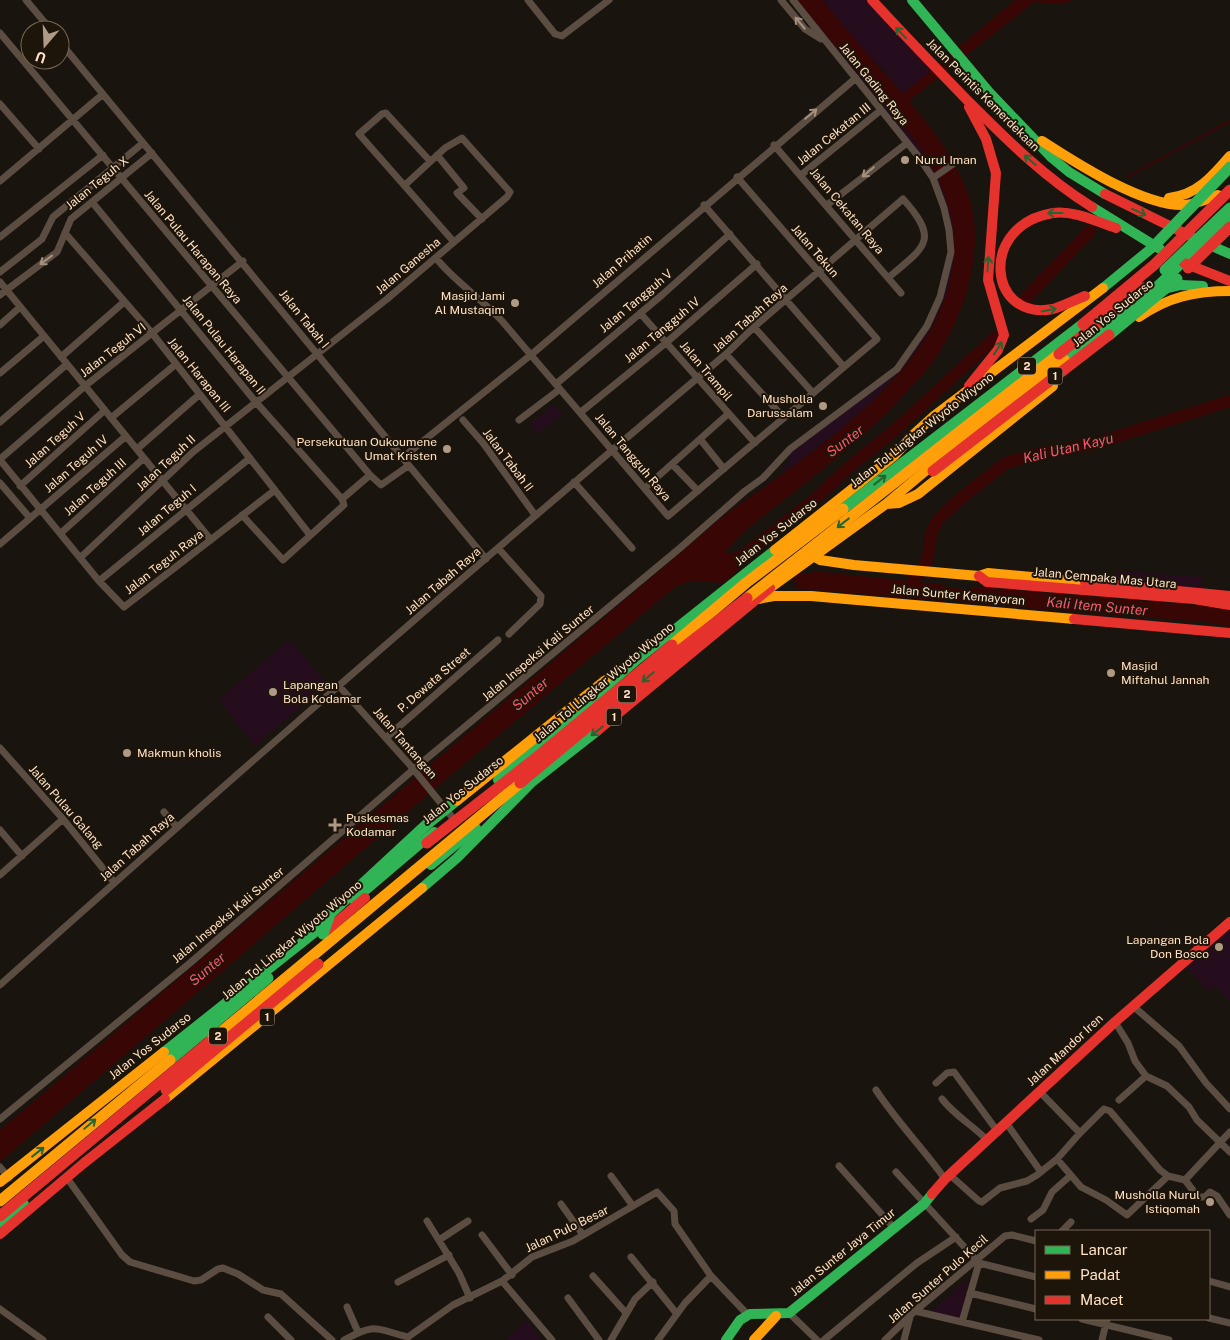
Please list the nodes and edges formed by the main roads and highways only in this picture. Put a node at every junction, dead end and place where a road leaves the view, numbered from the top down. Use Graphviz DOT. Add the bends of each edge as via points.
graph roads {
  1 [pos="872,0"];
  2 [pos="912,0"];
  3 [pos="956,89"];
  4 [pos="1028,131"];
  5 [pos="1230,156"];
  6 [pos="1230,167"];
  7 [pos="1230,182"];
  8 [pos="1230,190"];
  9 [pos="1218,195"];
  10 [pos="1146,197"];
  11 [pos="1230,208"];
  12 [pos="1230,218"];
  13 [pos="1105,220"];
  14 [pos="1230,227"];
  15 [pos="1182,232"];
  16 [pos="1205,243"];
  17 [pos="1184,247"];
  18 [pos="1157,248"];
  19 [pos="1230,254"];
  20 [pos="1186,265"];
  21 [pos="1120,275"];
  22 [pos="1230,281"];
  23 [pos="1230,291"];
  24 [pos="1151,292"];
  25 [pos="966,392"];
  26 [pos="942,421"];
  27 [pos="960,442"];
  28 [pos="896,455"];
  29 [pos="886,504"];
  30 [pos="813,556"];
  31 [pos="979,576"];
  32 [pos="773,589"];
  33 [pos="1230,596"];
  34 [pos="1230,604"];
  35 [pos="1230,633"];
  36 [pos="639,658"];
  37 [pos="499,783"];
  38 [pos="524,789"];
  39 [pos="511,798"];
  40 [pos="431,838"];
  41 [pos="472,842"];
  42 [pos="448,851"];
  43 [pos="1230,922"];
  44 [pos="323,934"];
  45 [pos="142,1103"];
  46 [pos="158,1104"];
  47 [pos="98,1136"];
  48 [pos="2,1175"];
  49 [pos="60,1181"];
  50 [pos="0,1202"];
  51 [pos="924,1204"];
  52 [pos="0,1216"];
  53 [pos="0,1225"];
  54 [pos="0,1234"];
  55 [pos="776,1316"];
  56 [pos="726,1340"];
  57 [pos="754,1340"];
  3 -- 1 [label="main road, Jalan Perintis Kemerdekaan, one-way"];
  2 -- 4 [label="main road, Jalan Perintis Kemerdekaan" via="964,63"];
  13 -- 3 [label="main road, Jalan Perintis Kemerdekaan, one-way" via="1097,210 1068,192 1013,146"];
  25 -- 3 [label="main road, one-way" via="998,350 1004,330 989,290 988,271 996,173 986,139 971,109"];
  4 -- 10 [label="main road" via="1103,176"];
  4 -- 15 [label="main road, Jalan Perintis Kemerdekaan, one-way" via="1057,162 1110,198"];
  5 -- 10 [label="main road" via="1191,193 1176,198"];
  6 -- 18 [label="main road, 1, bridge"];
  7 -- 9 [label="main road, 1"];
  44 -- 8 [label="main road, Jalan Tol Lingkar Wiyoto Wiyono / 2, one-way, bridge" via="427,843 537,757 692,627 1091,318 1154,266"];
  9 -- 10 [label="main road" via="1185,205"];
  9 -- 15 [label="main road, 1"];
  11 -- 47 [label="main road, Jalan Tol Lingkar Wiyoto Wiyono / 2, one-way, bridge" via="1143,288 673,656"];
  12 -- 16 [label="main road, 1"];
  13 -- 18 [label="main road"];
  13 -- 21 [label="main road, one-way" via="1055,212 1024,221 1004,243 999,265 1001,283 1005,292 1026,308 1047,311 1076,301"];
  14 -- 20 [label="main road, 1, bridge"];
  15 -- 16 [label="main road, Jalan Perintis Kemerdekaan"];
  15 -- 17 [label="main road"];
  15 -- 18 [label="main road, 1"];
  16 -- 17 [label="main road"];
  16 -- 19 [label="main road, Jalan Perintis Kemerdekaan"];
  16 -- 20 [label="main road, 1"];
  17 -- 18 [label="main road"];
  17 -- 20 [label="main road"];
  18 -- 20 [label="main road"];
  18 -- 21 [label="main road, Jalan Yos Sudarso / 1"];
  18 -- 26 [label="main road, Jalan Yos Sudarso / 1"];
  20 -- 22 [label="main road"];
  20 -- 24 [label="main road, Jalan Yos Sudarso / 1"];
  20 -- 29 [label="main road, Jalan Yos Sudarso / 1, bridge" via="1106,338"];
  21 -- 25 [label="main road, Jalan Yos Sudarso / 1"];
  23 -- 24 [label="main road" via="1190,284"];
  23 -- 29 [label="main road" via="1191,293 1161,302 918,494 899,503"];
  24 -- 27 [label="main road, Jalan Yos Sudarso / 1"];
  25 -- 28 [label="main road, Jalan Yos Sudarso / 1" via="904,443"];
  26 -- 27 [label="main road" via="956,428"];
  26 -- 28 [label="main road, Jalan Yos Sudarso / 1" via="908,450"];
  27 -- 29 [label="main road, Jalan Yos Sudarso / 1"];
  28 -- 36 [label="main road, Jalan Yos Sudarso / 1"];
  29 -- 30 [label="main road, Jalan Yos Sudarso / 1"];
  30 -- 31 [label="main road, Jalan Cempaka Mas Utara" via="828,561"];
  30 -- 32 [label="main road, Jalan Yos Sudarso / 1"];
  31 -- 33 [label="main road, Jalan Cempaka Mas Utara" via="988,573"];
  31 -- 34 [label="main road, Jalan Cempaka Mas Utara" via="987,582"];
  32 -- 35 [label="main road, Jalan Sunter Kemayoran" via="811,596"];
  32 -- 38 [label="main road, Jalan Yos Sudarso / 1, one-way"];
  36 -- 44 [label="main road, bridge" via="628,660 426,825 330,914"];
  48 -- 36 [label="main road, Jalan Yos Sudarso / 1, one-way" via="270,970 500,779"];
  37 -- 39 [label="main road" via="499,795"];
  38 -- 39 [label="main road, Jalan Yos Sudarso / 1"];
  38 -- 41 [label="main road, Jalan Yos Sudarso / 1"];
  39 -- 42 [label="main road, Jalan Yos Sudarso / 1"];
  40 -- 42 [label="main road" via="446,837 450,846"];
  41 -- 46 [label="main road, Jalan Yos Sudarso / 1" via="327,968"];
  41 -- 47 [label="main road, bridge" via="460,846 118,1128"];
  42 -- 45 [label="main road, Jalan Yos Sudarso / 1"];
  43 -- 51 [label="main road, Jalan Mandor Iren" via="1115,1022 947,1177"];
  50 -- 44 [label="main road, Jalan Tol Lingkar Wiyoto Wiyono / 2, one-way, bridge"];
  45 -- 46 [label="main road"];
  45 -- 49 [label="main road, Jalan Yos Sudarso / 1"];
  46 -- 49 [label="main road, Jalan Yos Sudarso / 1"];
  47 -- 52 [label="main road, Jalan Tol Lingkar Wiyoto Wiyono / 2, bridge"];
  49 -- 53 [label="main road, Jalan Yos Sudarso / 1" via="25,1203"];
  49 -- 54 [label="main road, Jalan Yos Sudarso / 1"];
  51 -- 55 [label="main road, Jalan Sunter Jaya Timur" via="789,1313"];
  55 -- 56 [label="main road, Jalan Sunter Jaya Timur" via="759,1312 747,1314"];
  55 -- 57 [label="main road"];
}
